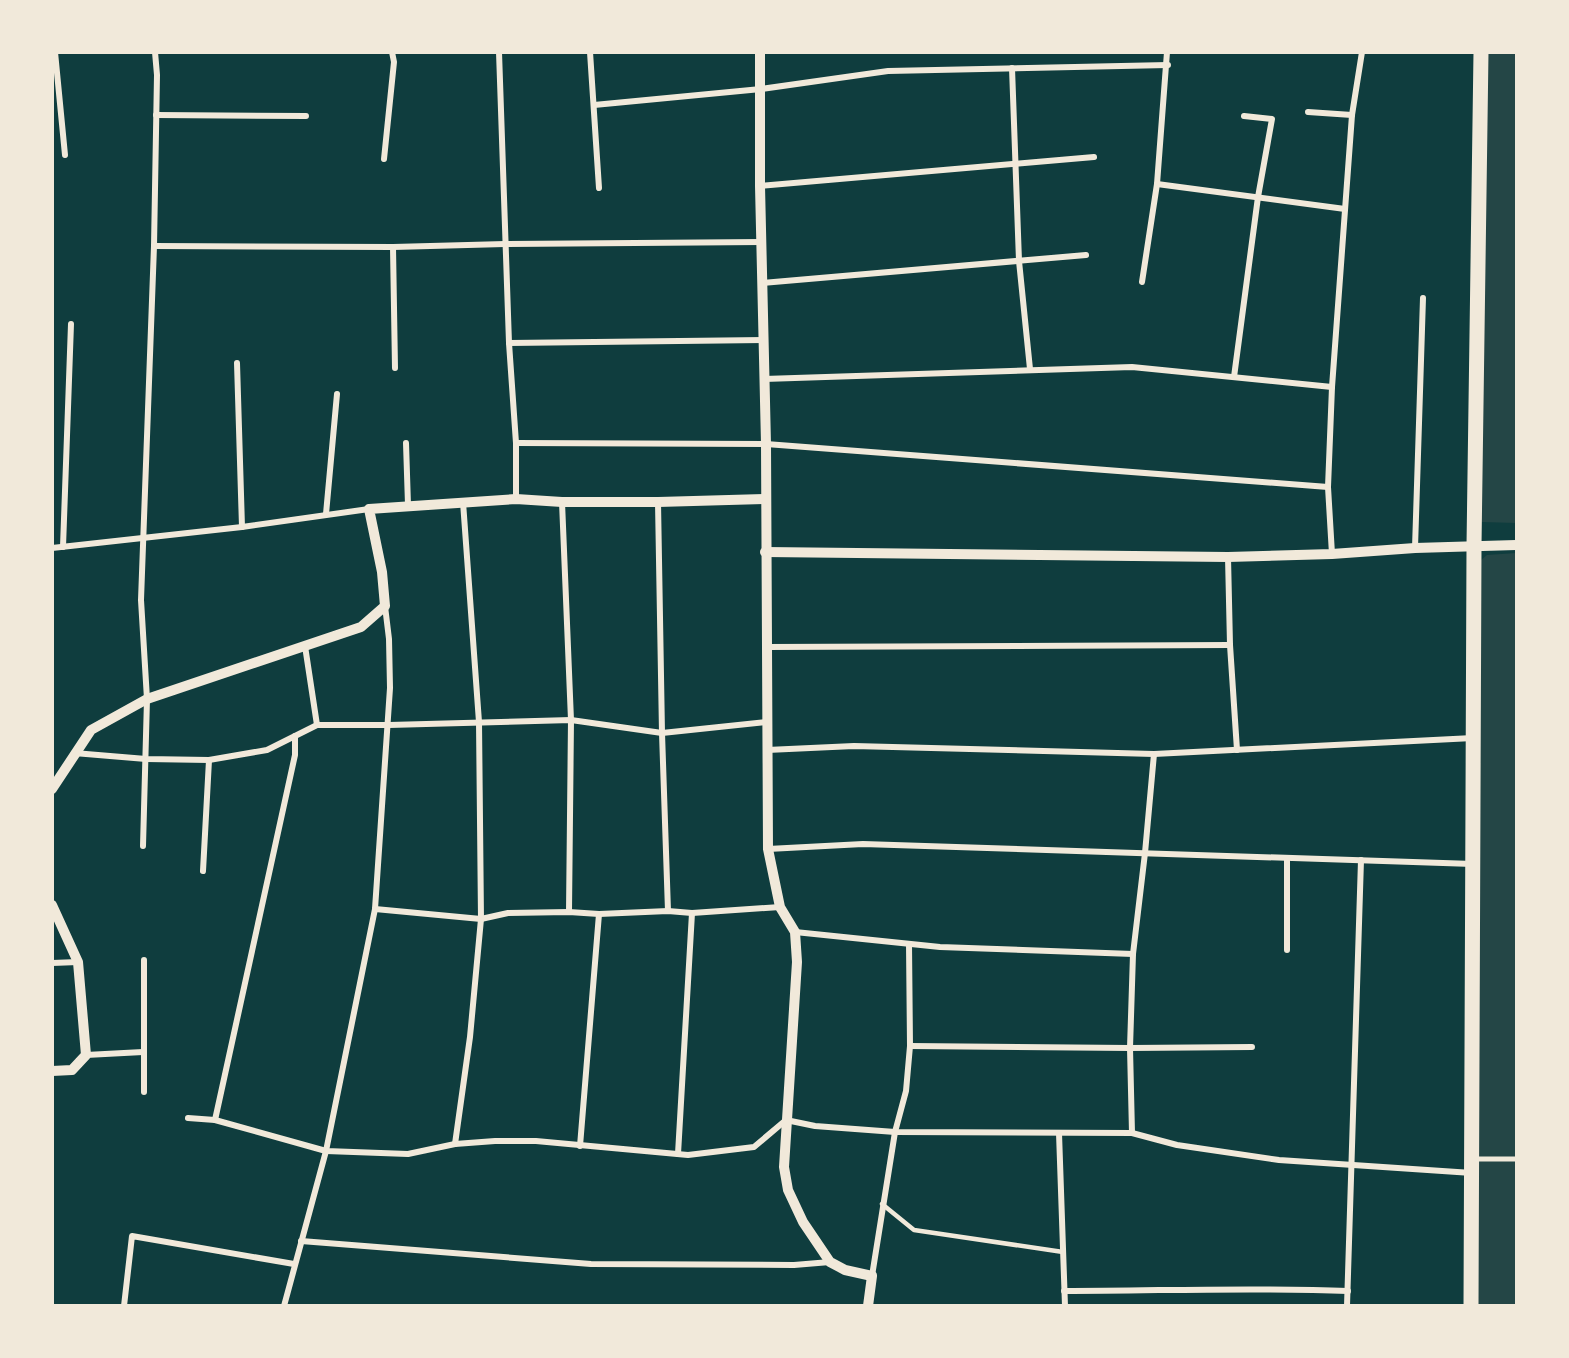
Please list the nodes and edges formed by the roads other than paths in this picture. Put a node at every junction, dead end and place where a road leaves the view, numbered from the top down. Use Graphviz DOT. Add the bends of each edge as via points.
graph roads {
  1 [pos="55,52"];
  2 [pos="155,52"];
  3 [pos="392,52"];
  4 [pos="500,52"];
  5 [pos="590,52"];
  6 [pos="760,52"];
  7 [pos="1167,52"];
  8 [pos="1362,52"];
  9 [pos="1481,52"];
  10 [pos="1168,65"];
  11 [pos="1012,68"];
  12 [pos="761,88"];
  13 [pos="594,105"];
  14 [pos="1308,112"];
  15 [pos="156,115"];
  16 [pos="1352,115"];
  17 [pos="306,116"];
  18 [pos="1244,116"];
  19 [pos="65,155"];
  20 [pos="1094,157"];
  21 [pos="384,159"];
  22 [pos="1015,164"];
  23 [pos="1157,184"];
  24 [pos="760,186"];
  25 [pos="599,188"];
  26 [pos="1258,197"];
  27 [pos="1345,209"];
  28 [pos="762,242"];
  29 [pos="506,244"];
  30 [pos="154,246"];
  31 [pos="393,247"];
  32 [pos="1086,255"];
  33 [pos="1019,261"];
  34 [pos="1142,282"];
  35 [pos="762,284"];
  36 [pos="1423,298"];
  37 [pos="71,324"];
  38 [pos="764,340"];
  39 [pos="509,343"];
  40 [pos="237,363"];
  41 [pos="395,368"];
  42 [pos="1030,369"];
  43 [pos="1234,376"];
  44 [pos="764,379"];
  45 [pos="1332,387"];
  46 [pos="337,394"];
  47 [pos="516,442"];
  48 [pos="406,443"];
  49 [pos="766,444"];
  50 [pos="1328,487"];
  51 [pos="516,499"];
  52 [pos="765,499"];
  53 [pos="464,502"];
  54 [pos="562,502"];
  55 [pos="658,502"];
  56 [pos="408,505"];
  57 [pos="369,508"];
  58 [pos="326,514"];
  59 [pos="242,527"];
  60 [pos="144,536"];
  61 [pos="1516,545"];
  62 [pos="1474,546"];
  63 [pos="63,547"];
  64 [pos="52,548"];
  65 [pos="1415,548"];
  66 [pos="765,552"];
  67 [pos="1332,554"];
  68 [pos="1228,557"];
  69 [pos="385,606"];
  70 [pos="1230,645"];
  71 [pos="305,646"];
  72 [pos="765,647"];
  73 [pos="147,699"];
  74 [pos="571,720"];
  75 [pos="479,722"];
  76 [pos="767,722"];
  77 [pos="317,725"];
  78 [pos="389,725"];
  79 [pos="662,733"];
  80 [pos="295,736"];
  81 [pos="1473,738"];
  82 [pos="767,750"];
  83 [pos="1237,750"];
  84 [pos="75,753"];
  85 [pos="1154,754"];
  86 [pos="146,759"];
  87 [pos="209,759"];
  88 [pos="52,789"];
  89 [pos="143,846"];
  90 [pos="768,849"];
  91 [pos="1145,853"];
  92 [pos="1287,858"];
  93 [pos="1361,860"];
  94 [pos="1473,864"];
  95 [pos="203,871"];
  96 [pos="52,905"];
  97 [pos="780,908"];
  98 [pos="375,909"];
  99 [pos="669,911"];
  100 [pos="569,912"];
  101 [pos="692,913"];
  102 [pos="599,914"];
  103 [pos="481,919"];
  104 [pos="795,932"];
  105 [pos="909,944"];
  106 [pos="1287,950"];
  107 [pos="1133,954"];
  108 [pos="144,960"];
  109 [pos="78,962"];
  110 [pos="52,963"];
  111 [pos="910,1046"];
  112 [pos="1252,1047"];
  113 [pos="1130,1048"];
  114 [pos="143,1052"];
  115 [pos="86,1054"];
  116 [pos="52,1071"];
  117 [pos="144,1092"];
  118 [pos="188,1118"];
  119 [pos="215,1120"];
  120 [pos="786,1120"];
  121 [pos="896,1132"];
  122 [pos="1059,1133"];
  123 [pos="1132,1133"];
  124 [pos="455,1144"];
  125 [pos="580,1146"];
  126 [pos="326,1151"];
  127 [pos="678,1154"];
  128 [pos="1516,1159"];
  129 [pos="1350,1165"];
  130 [pos="1473,1166"];
  131 [pos="882,1204"];
  132 [pos="301,1241"];
  133 [pos="1063,1252"];
  134 [pos="830,1262"];
  135 [pos="294,1264"];
  136 [pos="872,1276"];
  137 [pos="1064,1291"];
  138 [pos="1348,1291"];
  139 [pos="124,1305"];
  140 [pos="284,1305"];
  141 [pos="868,1305"];
  142 [pos="1065,1305"];
  143 [pos="1347,1305"];
  144 [pos="1472,1305"];
  1 -- 19 [label="street"];
  2 -- 15 [label="street"];
  3 -- 21 [label="street"];
  4 -- 29 [label="street"];
  5 -- 13 [label="street"];
  6 -- 12 [label="street"];
  7 -- 10 [label="street"];
  8 -- 16 [label="street"];
  9 -- 62 [label="main road"];
  10 -- 11 [label="street"];
  10 -- 23 [label="street"];
  11 -- 12 [label="street" via="888,71"];
  11 -- 22 [label="street"];
  12 -- 13 [label="street"];
  12 -- 24 [label="street"];
  13 -- 25 [label="street"];
  14 -- 16 [label="street"];
  15 -- 17 [label="street"];
  15 -- 30 [label="street"];
  16 -- 27 [label="street"];
  18 -- 26 [label="street" via="1272,119"];
  20 -- 22 [label="street"];
  22 -- 24 [label="street"];
  22 -- 33 [label="street"];
  23 -- 26 [label="street"];
  23 -- 34 [label="street"];
  24 -- 28 [label="street"];
  26 -- 27 [label="street"];
  26 -- 43 [label="street"];
  27 -- 45 [label="street"];
  28 -- 29 [label="street"];
  28 -- 35 [label="street"];
  29 -- 31 [label="street"];
  29 -- 39 [label="street"];
  30 -- 31 [label="street"];
  30 -- 60 [label="street"];
  31 -- 41 [label="street"];
  32 -- 33 [label="street"];
  33 -- 35 [label="street"];
  33 -- 42 [label="street"];
  35 -- 38 [label="street"];
  36 -- 65 [label="street"];
  37 -- 63 [label="street"];
  38 -- 39 [label="street"];
  38 -- 44 [label="street"];
  39 -- 47 [label="street"];
  40 -- 59 [label="street"];
  42 -- 43 [label="street" via="1132,367"];
  42 -- 44 [label="street"];
  43 -- 45 [label="street"];
  44 -- 49 [label="street"];
  45 -- 50 [label="street"];
  46 -- 58 [label="street"];
  47 -- 49 [label="street"];
  47 -- 51 [label="street"];
  48 -- 56 [label="street"];
  49 -- 50 [label="street"];
  49 -- 52 [label="street"];
  50 -- 67 [label="street"];
  51 -- 53 [label="street"];
  51 -- 54 [label="street"];
  52 -- 55 [label="street"];
  52 -- 66 [label="street"];
  53 -- 56 [label="street"];
  53 -- 75 [label="street"];
  54 -- 55 [label="street"];
  54 -- 74 [label="street"];
  55 -- 79 [label="street"];
  56 -- 57 [label="street"];
  57 -- 58 [label="street"];
  57 -- 69 [label="street"];
  58 -- 59 [label="street"];
  59 -- 60 [label="street"];
  60 -- 63 [label="street"];
  60 -- 73 [label="street" via="141,600"];
  61 -- 62 [label="street"];
  62 -- 65 [label="street"];
  62 -- 81 [label="main road"];
  63 -- 64 [label="street"];
  65 -- 67 [label="street"];
  66 -- 68 [label="street"];
  66 -- 72 [label="street"];
  67 -- 68 [label="street"];
  68 -- 70 [label="street"];
  69 -- 71 [label="street" via="361,627"];
  69 -- 78 [label="street" via="390,658"];
  70 -- 72 [label="street"];
  70 -- 83 [label="street"];
  71 -- 73 [label="street"];
  71 -- 77 [label="street"];
  72 -- 76 [label="street"];
  73 -- 84 [label="street" via="91,730"];
  73 -- 86 [label="street"];
  74 -- 75 [label="street"];
  74 -- 79 [label="street"];
  74 -- 100 [label="street"];
  75 -- 78 [label="street"];
  75 -- 103 [label="street"];
  76 -- 79 [label="street"];
  76 -- 82 [label="street"];
  77 -- 78 [label="street"];
  77 -- 80 [label="street"];
  78 -- 98 [label="street"];
  79 -- 99 [label="street"];
  80 -- 87 [label="street" via="267,750"];
  80 -- 119 [label="street" via="295,755"];
  81 -- 83 [label="street"];
  81 -- 94 [label="main road"];
  82 -- 85 [label="street" via="854,746"];
  82 -- 90 [label="street"];
  83 -- 85 [label="street"];
  84 -- 86 [label="street"];
  84 -- 88 [label="street"];
  85 -- 91 [label="street"];
  86 -- 87 [label="street"];
  86 -- 89 [label="street"];
  87 -- 95 [label="street"];
  90 -- 91 [label="street" via="863,844"];
  90 -- 97 [label="street"];
  91 -- 92 [label="street"];
  91 -- 107 [label="street"];
  92 -- 93 [label="street"];
  92 -- 106 [label="street"];
  93 -- 94 [label="street"];
  93 -- 129 [label="street"];
  94 -- 130 [label="main road"];
  96 -- 109 [label="street"];
  97 -- 101 [label="street"];
  97 -- 104 [label="street"];
  98 -- 103 [label="street"];
  98 -- 126 [label="street"];
  99 -- 101 [label="street"];
  99 -- 102 [label="street"];
  100 -- 102 [label="street"];
  100 -- 103 [label="street" via="508,913"];
  101 -- 127 [label="street"];
  102 -- 125 [label="street"];
  103 -- 124 [label="street"];
  104 -- 105 [label="street"];
  104 -- 120 [label="street" via="797,962"];
  105 -- 107 [label="street"];
  105 -- 111 [label="street"];
  107 -- 113 [label="street"];
  108 -- 114 [label="street"];
  109 -- 110 [label="street"];
  109 -- 115 [label="street"];
  111 -- 113 [label="street"];
  111 -- 121 [label="street" via="906,1091"];
  112 -- 113 [label="street"];
  113 -- 123 [label="street"];
  114 -- 115 [label="street"];
  114 -- 117 [label="street"];
  115 -- 116 [label="street" via="72,1070"];
  118 -- 119 [label="street"];
  119 -- 126 [label="street"];
  120 -- 121 [label="street"];
  120 -- 127 [label="street" via="754,1147"];
  120 -- 134 [label="street" via="784,1167 788,1190 803,1222"];
  121 -- 122 [label="street"];
  121 -- 131 [label="street"];
  122 -- 123 [label="street"];
  122 -- 133 [label="street"];
  123 -- 129 [label="street" via="1177,1145 1279,1160"];
  124 -- 125 [label="street" via="536,1141"];
  124 -- 126 [label="street" via="408,1154"];
  125 -- 127 [label="street"];
  126 -- 132 [label="street"];
  128 -- 130 [label="street"];
  129 -- 130 [label="street"];
  129 -- 138 [label="street"];
  130 -- 144 [label="main road"];
  131 -- 133 [label="lane" via="914,1230"];
  131 -- 136 [label="street"];
  132 -- 134 [label="street" via="591,1264"];
  132 -- 135 [label="street"];
  133 -- 137 [label="street"];
  134 -- 136 [label="street"];
  135 -- 139 [label="street" via="132,1236"];
  135 -- 140 [label="street"];
  136 -- 141 [label="street"];
  137 -- 138 [label="street"];
  137 -- 142 [label="street"];
  138 -- 143 [label="street"];
}
